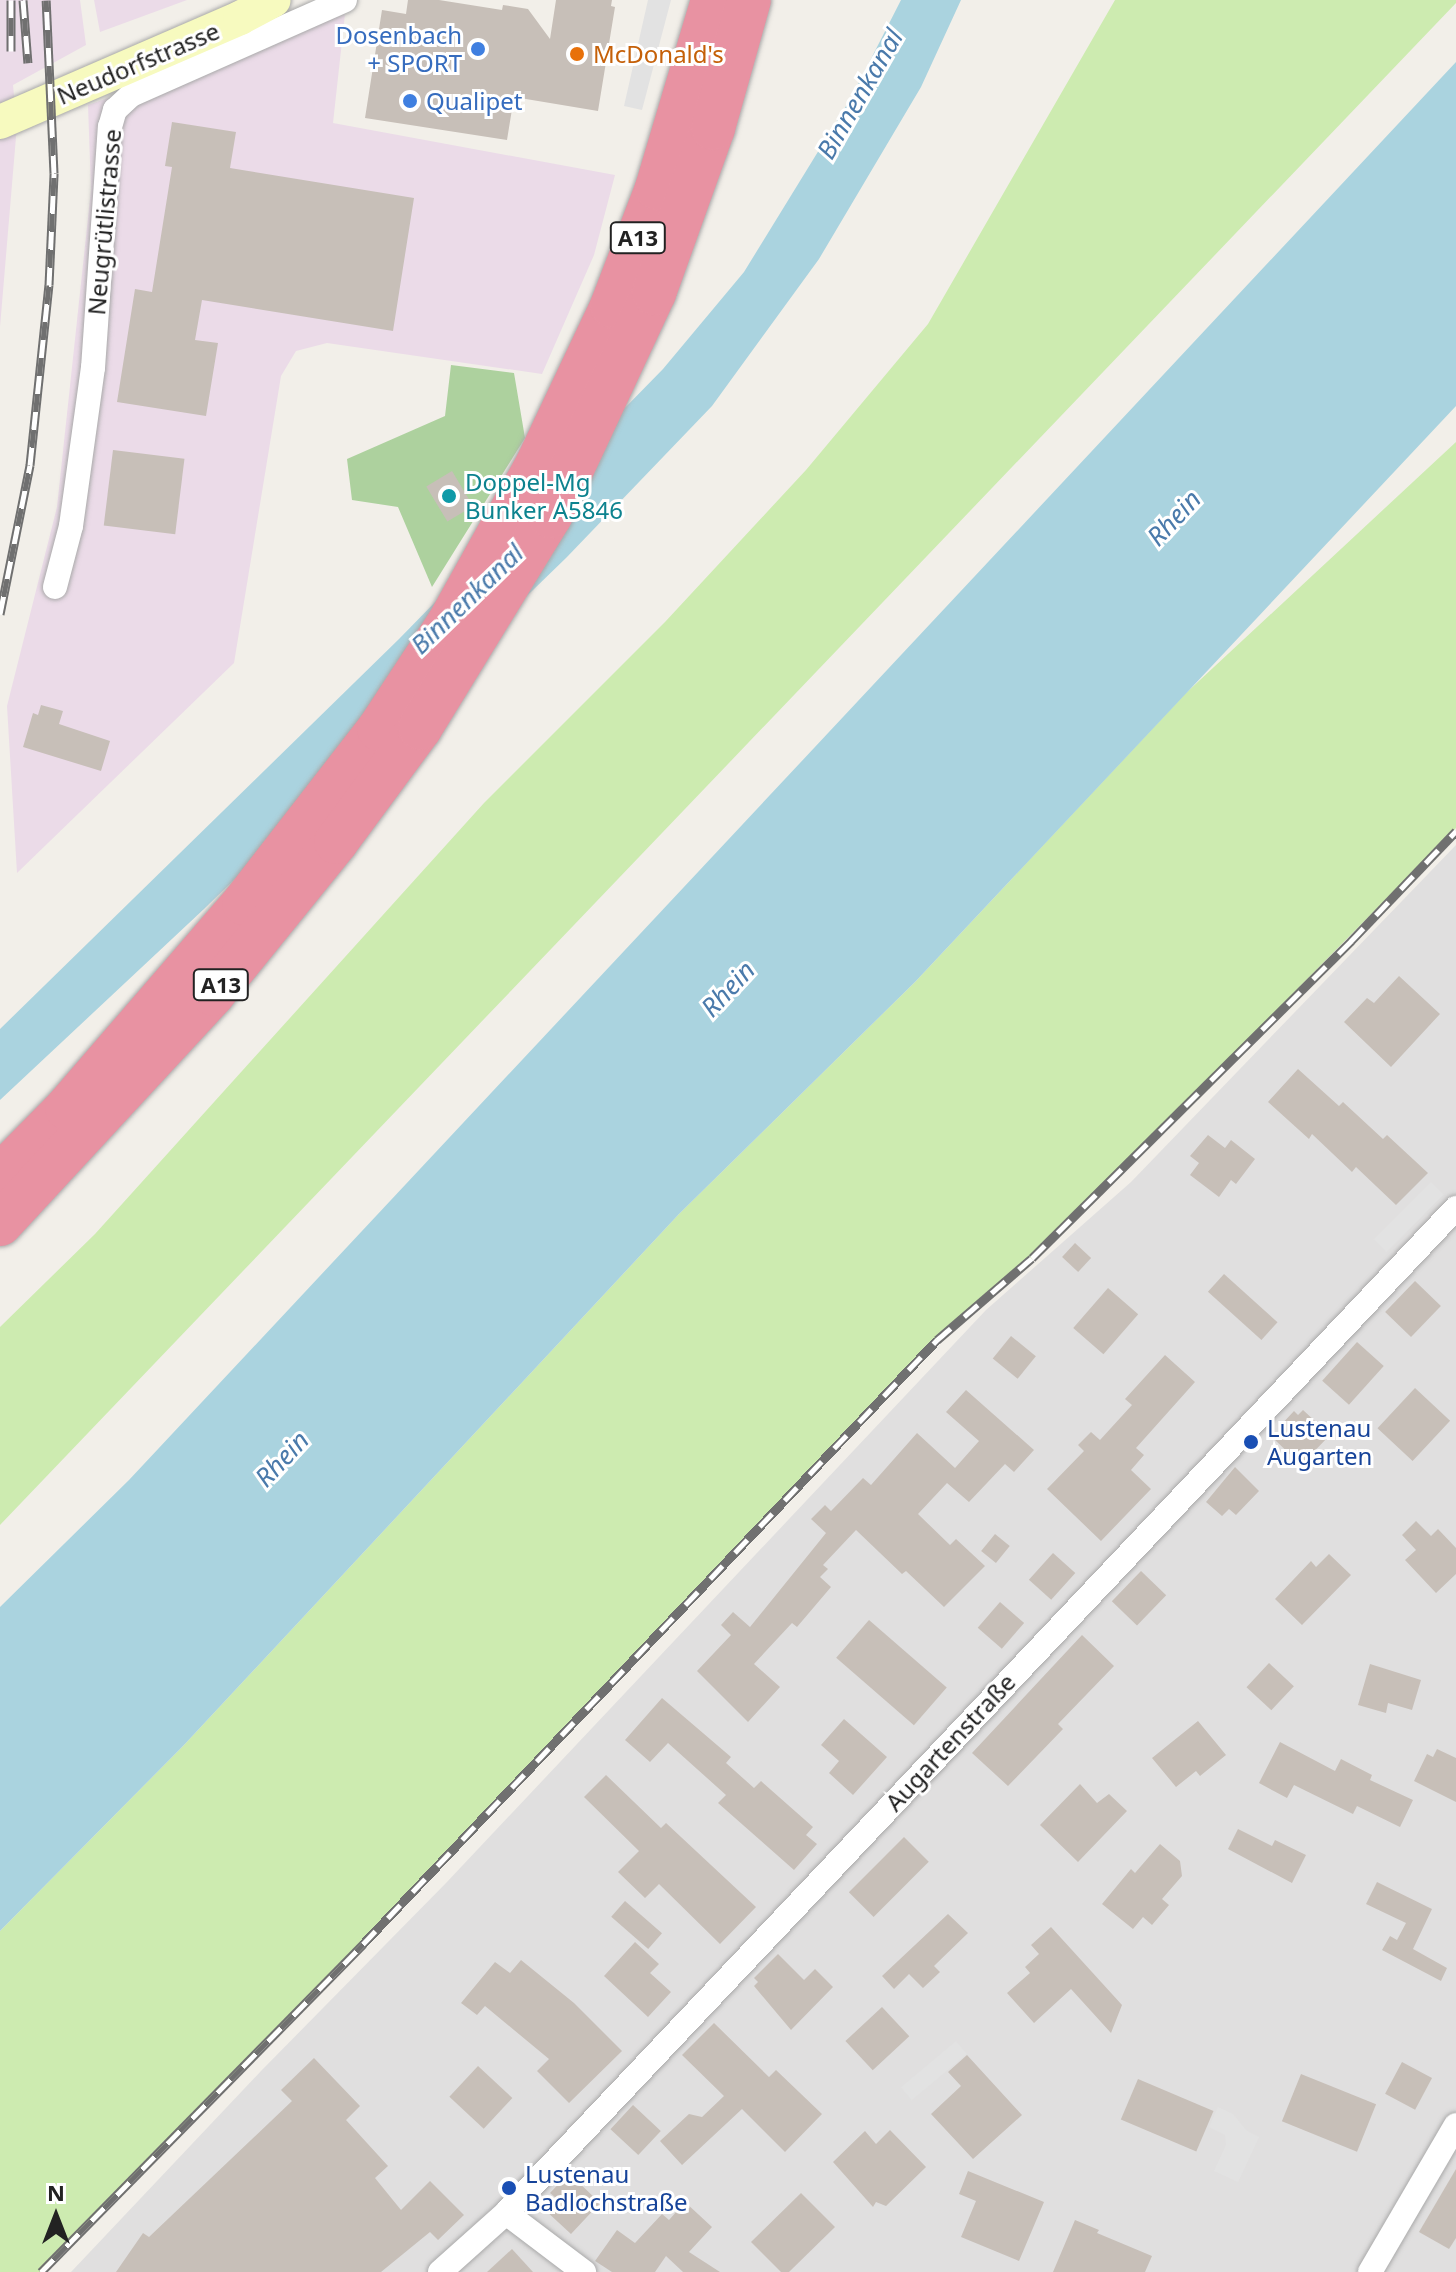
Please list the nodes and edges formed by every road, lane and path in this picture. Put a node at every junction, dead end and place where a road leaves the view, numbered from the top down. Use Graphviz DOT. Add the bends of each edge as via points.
graph roads {
  1 [pos="274,0"];
  2 [pos="345,0"];
  3 [pos="713,0"];
  4 [pos="749,0"];
  5 [pos="0,122"];
  6 [pos="55,587"];
  7 [pos="0,1176"];
  8 [pos="1456,1208"];
  9 [pos="0,1224"];
  10 [pos="1456,2125"];
  11 [pos="506,2213"];
  12 [pos="440,2272"];
  13 [pos="584,2272"];
  14 [pos="1370,2272"];
  1 -- 5 [label="main road, Neudorfstrasse"];
  2 -- 6 [label="street, Neugrütlistrasse" via="131,95 115,110 93,368 71,526"];
  3 -- 7 [label="highway, A13" via="676,131 587,362 537,465 440,636 379,729 303,828 159,1003"];
  4 -- 9 [label="highway, A13" via="696,180 626,360 550,516 420,728 336,842 213,994"];
  8 -- 11 [label="street, Augartenstraße"];
  10 -- 14 [label="street"];
  11 -- 12 [label="street, Augartenstraße"];
  11 -- 13 [label="street"];
}
